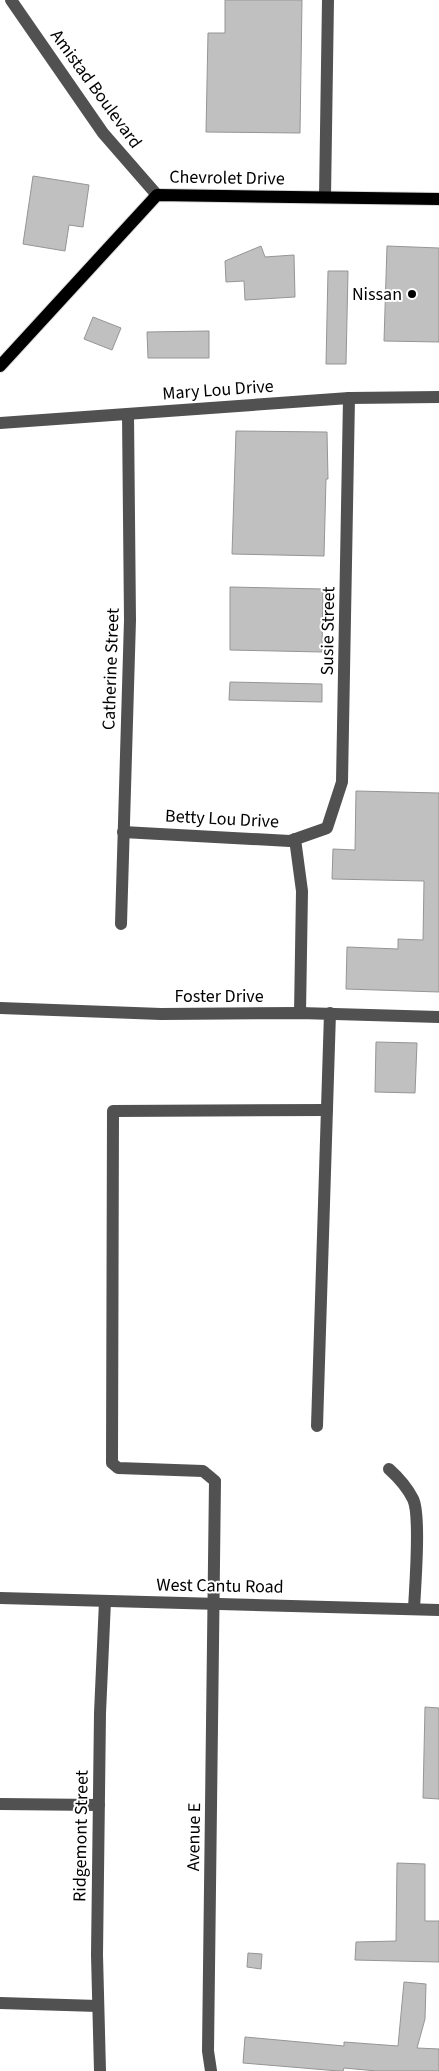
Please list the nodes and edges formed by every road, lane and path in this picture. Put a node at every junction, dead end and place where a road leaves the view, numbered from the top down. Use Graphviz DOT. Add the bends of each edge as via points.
graph roads {
  1 [pos="11,0"];
  2 [pos="328,0"];
  3 [pos="157,195"];
  4 [pos="325,197"];
  5 [pos="439,199"];
  6 [pos="0,366"];
  7 [pos="439,397"];
  8 [pos="349,398"];
  9 [pos="128,415"];
  10 [pos="0,422"];
  11 [pos="124,832"];
  12 [pos="295,839"];
  13 [pos="121,924"];
  14 [pos="0,1008"];
  15 [pos="300,1013"];
  16 [pos="330,1014"];
  17 [pos="439,1017"];
  18 [pos="327,1110"];
  19 [pos="317,1426"];
  20 [pos="389,1469"];
  21 [pos="0,1598"];
  22 [pos="105,1601"];
  23 [pos="215,1604"];
  24 [pos="414,1609"];
  25 [pos="439,1610"];
  26 [pos="0,1804"];
  27 [pos="99,1805"];
  28 [pos="0,2003"];
  29 [pos="98,2006"];
  30 [pos="100,2071"];
  31 [pos="211,2071"];
  1 -- 3 [label="street, Amistad Boulevard" via="103,133"];
  2 -- 4 [label="street"];
  3 -- 4 [label="main road, Chevrolet Drive"];
  3 -- 6 [label="main road, Chevrolet Drive"];
  4 -- 5 [label="main road, Chevrolet Drive"];
  7 -- 8 [label="street, Mary Lou Drive"];
  8 -- 9 [label="street, Mary Lou Drive"];
  8 -- 12 [label="street, Susie Street" via="342,782 327,828"];
  9 -- 10 [label="street, Mary Lou Drive"];
  9 -- 11 [label="street, Catherine Street" via="130,620"];
  11 -- 12 [label="street, Betty Lou Drive"];
  11 -- 13 [label="street, Catherine Street"];
  12 -- 15 [label="street, Betty Lou Drive" via="302,891"];
  14 -- 15 [label="street, Foster Drive" via="161,1014"];
  15 -- 16 [label="street, Foster Drive"];
  16 -- 17 [label="street, Foster Drive"];
  16 -- 18 [label="street"];
  18 -- 19 [label="street"];
  18 -- 23 [label="street, Avenue E" via="113,1111 112,1463 118,1468 203,1471 216,1481"];
  20 -- 24 [label="street" via="404,1484 414,1501"];
  21 -- 22 [label="street, West Cantu Road"];
  22 -- 23 [label="street, West Cantu Road"];
  22 -- 27 [label="street, Ridgemont Street"];
  23 -- 24 [label="street, West Cantu Road"];
  23 -- 31 [label="street, Avenue E" via="208,2052"];
  24 -- 25 [label="street, West Cantu Road"];
  26 -- 27 [label="street"];
  27 -- 29 [label="street, Ridgemont Street"];
  28 -- 29 [label="street"];
  29 -- 30 [label="street, Ridgemont Street"];
}
